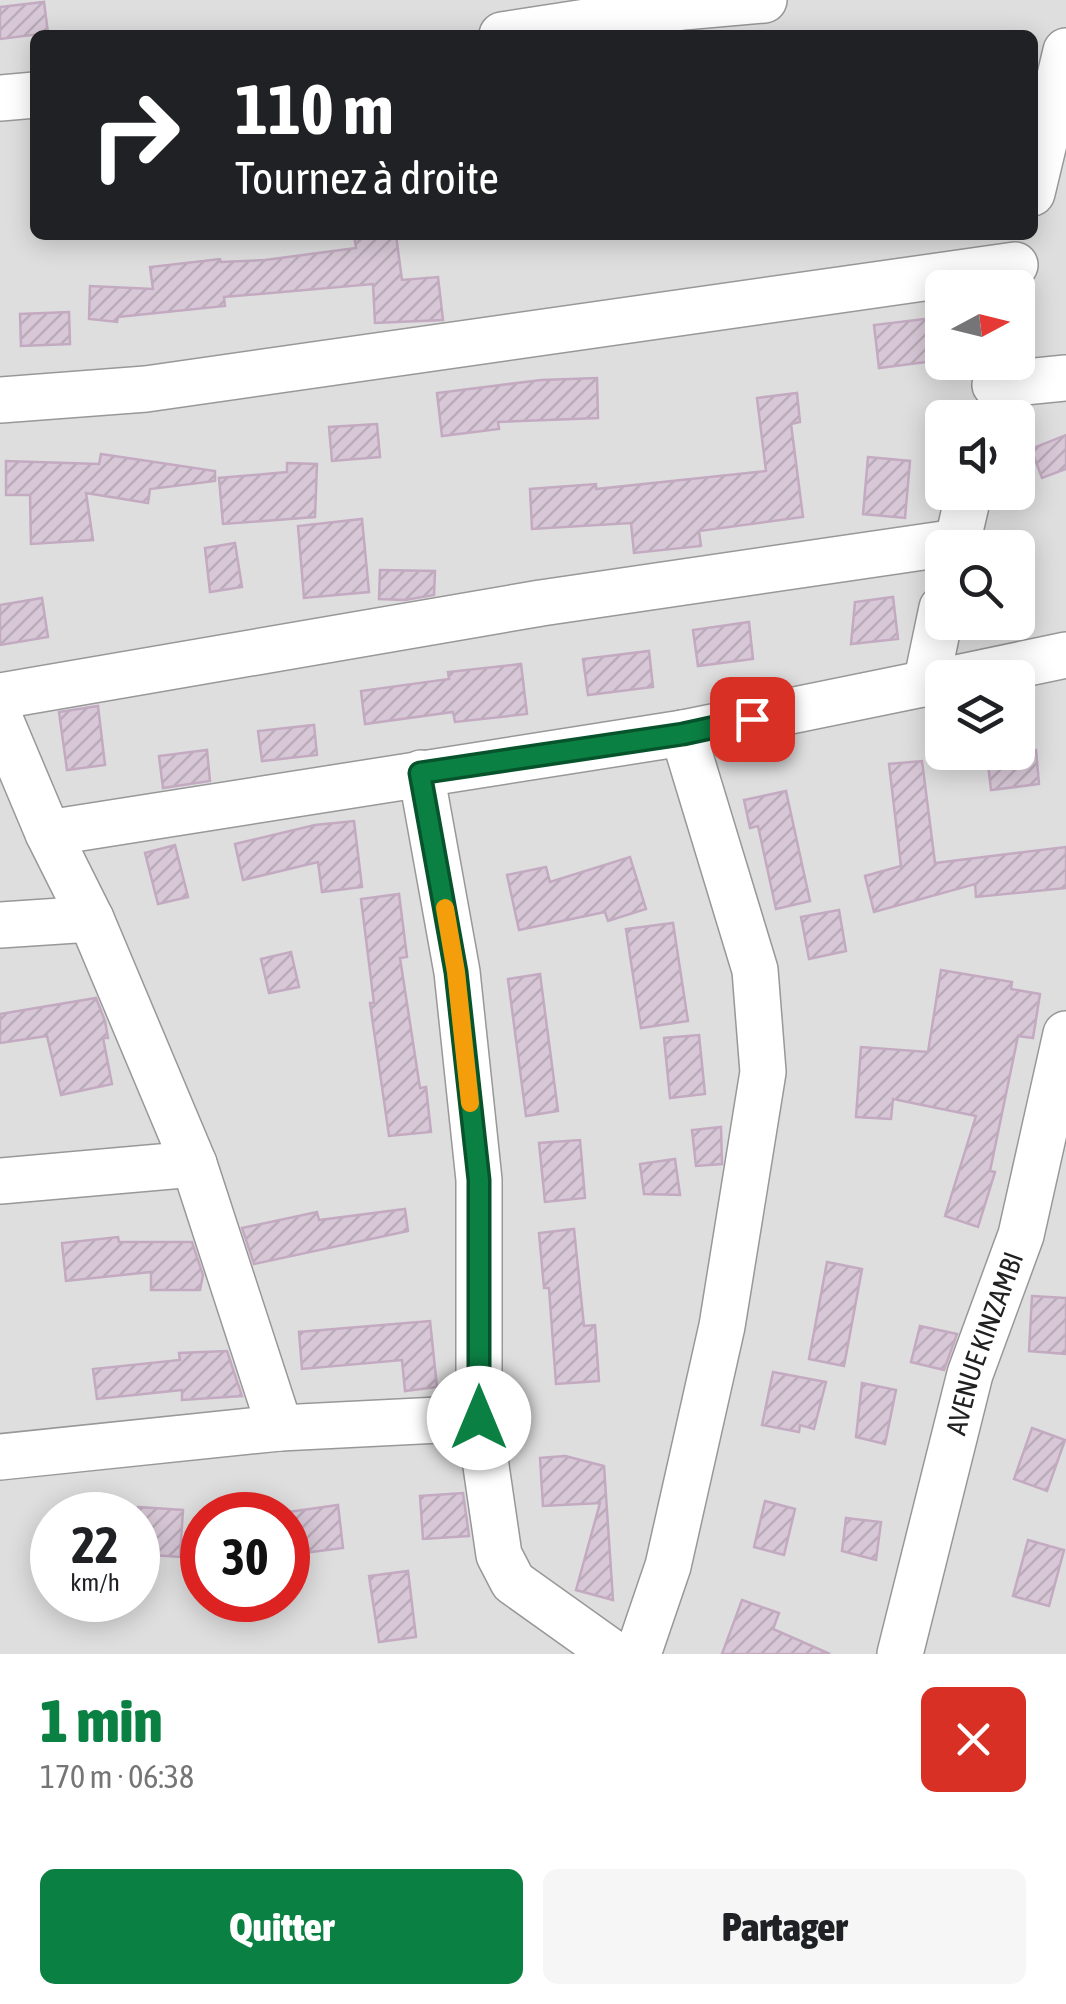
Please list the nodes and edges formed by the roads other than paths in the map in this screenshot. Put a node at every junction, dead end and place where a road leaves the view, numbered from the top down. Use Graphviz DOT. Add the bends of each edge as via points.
graph roads {
  1 [pos="764,0"];
  2 [pos="534,30"];
  3 [pos="1066,52"];
  4 [pos="30,95"];
  5 [pos="0,98"];
  6 [pos="1038,168"];
  7 [pos="1016,263"];
  8 [pos="1066,378"];
  9 [pos="994,388"];
  10 [pos="0,400"];
  11 [pos="925,549"];
  12 [pos="1066,655"];
  13 [pos="1035,662"];
  14 [pos="925,684"];
  15 [pos="0,696"];
  16 [pos="0,719"];
  17 [pos="683,734"];
  18 [pos="420,773"];
  19 [pos="48,832"];
  20 [pos="92,919"];
  21 [pos="0,926"];
  22 [pos="1066,1034"];
  23 [pos="194,1164"];
  24 [pos="0,1181"];
  25 [pos="479,1418"];
  26 [pos="280,1428"];
  27 [pos="0,1457"];
  28 [pos="614,1654"];
  29 [pos="638,1654"];
  30 [pos="900,1654"];
  1 -- 2 [label="street"];
  3 -- 6 [label="street"];
  4 -- 5 [label="street"];
  7 -- 10 [label="street" via="146,389"];
  8 -- 9 [label="street"];
  11 -- 15 [label="street" via="541,602"];
  12 -- 13 [label="street"];
  14 -- 17 [label="street"];
  16 -- 19 [label="street"];
  17 -- 18 [label="street"];
  17 -- 29 [label="street" via="755,970 763,1072 722,1326 668,1566"];
  18 -- 19 [label="street"];
  18 -- 25 [label="street" via="456,972 479,1180"];
  19 -- 20 [label="street"];
  20 -- 21 [label="street"];
  20 -- 23 [label="street"];
  22 -- 30 [label="street, AVENUE KINZAMBI" via="1021,1234 970,1374"];
  23 -- 24 [label="street"];
  23 -- 26 [label="street"];
  25 -- 26 [label="street"];
  25 -- 28 [label="street" via="499,1555 514,1582"];
  26 -- 27 [label="street"];
}
